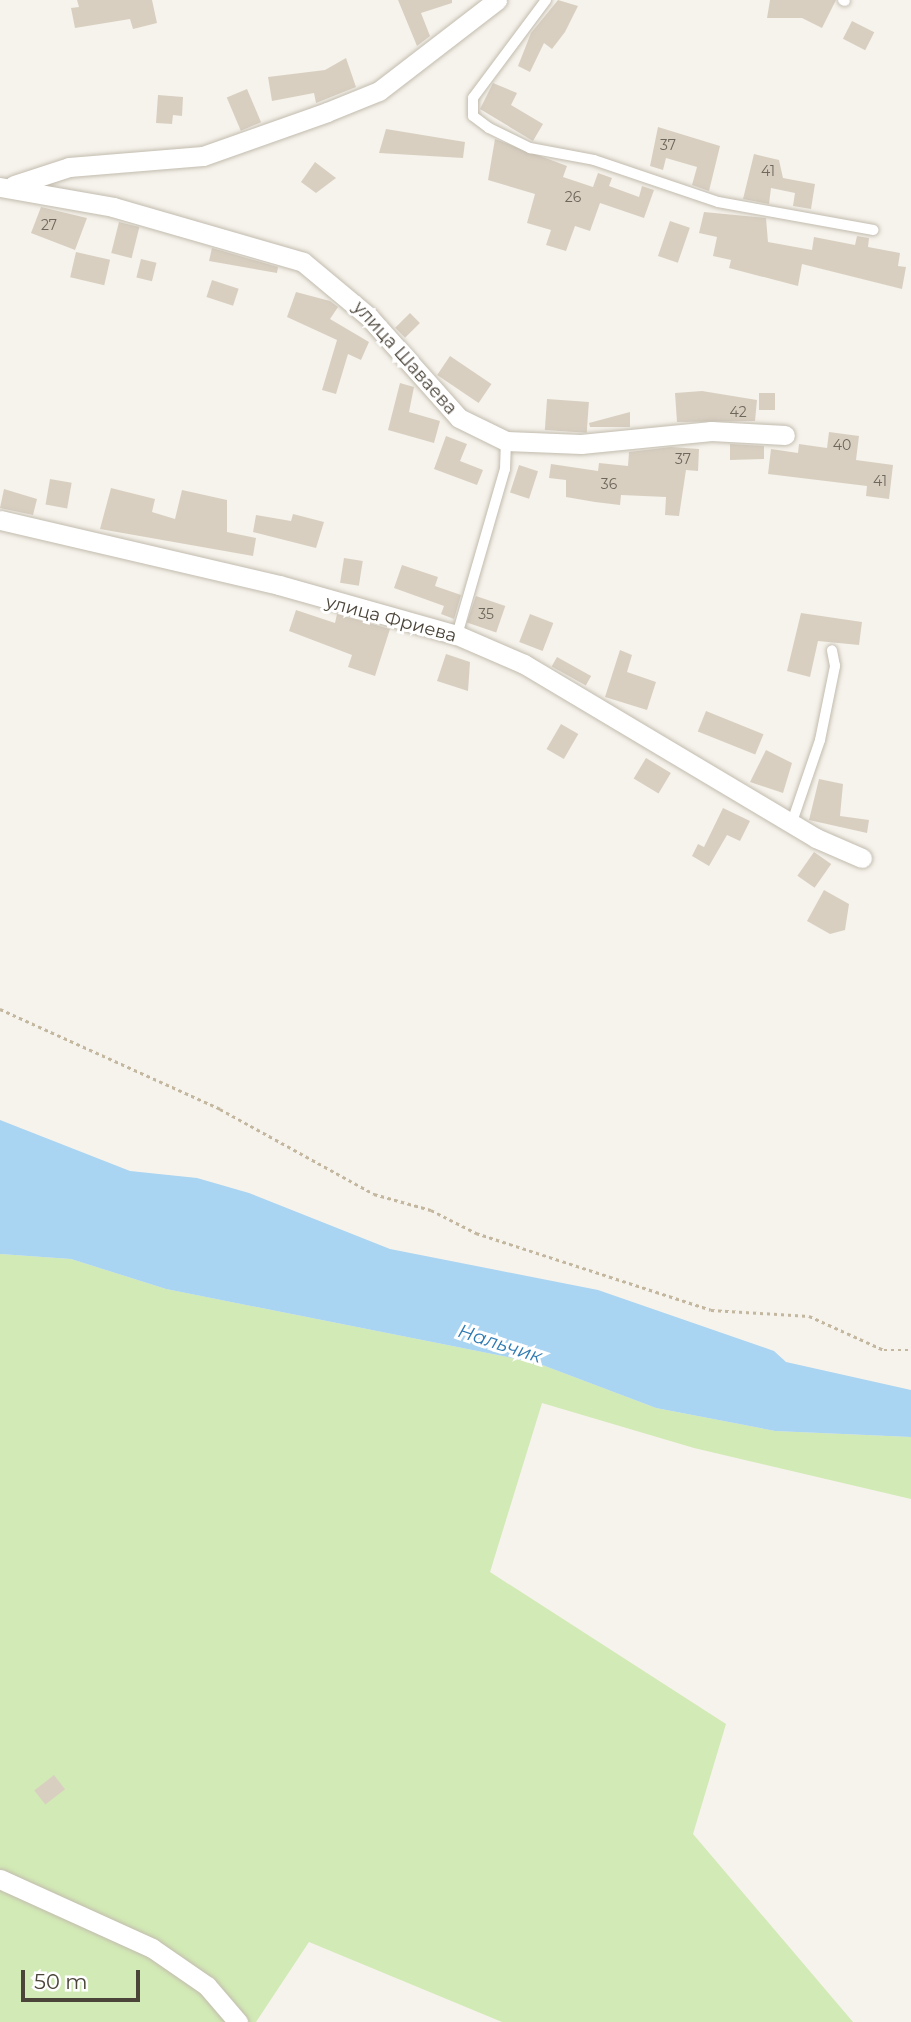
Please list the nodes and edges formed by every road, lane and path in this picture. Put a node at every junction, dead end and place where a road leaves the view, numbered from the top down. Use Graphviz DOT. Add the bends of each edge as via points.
graph roads {
  1 [pos="497,0"];
  2 [pos="546,0"];
  3 [pos="7,186"];
  4 [pos="873,230"];
  5 [pos="785,435"];
  6 [pos="506,441"];
  7 [pos="0,520"];
  8 [pos="457,635"];
  9 [pos="832,650"];
  10 [pos="792,822"];
  11 [pos="862,858"];
  12 [pos="0,1009"];
  13 [pos="911,1350"];
  14 [pos="0,1879"];
  15 [pos="238,2022"];
  1 -- 3 [label="street" via="379,92 316,116 203,156 69,167"];
  2 -- 4 [label="lane" via="473,98 474,116 489,128 530,148 594,160 718,202"];
  3 -- 6 [label="street, улица Шаваева" via="303,262 369,317 459,418"];
  5 -- 6 [label="street, улица Шаваева" via="711,431 581,444"];
  6 -- 8 [label="lane" via="505,469"];
  7 -- 8 [label="street, улица Фриева" via="279,585"];
  8 -- 10 [label="street, улица Фриева" via="524,664"];
  9 -- 10 [label="lane" via="835,666 820,740"];
  10 -- 11 [label="street, улица Фриева"];
  12 -- 13 [label="path" via="220,1109 374,1194 431,1210 476,1233 711,1310 809,1315 884,1350"];
  14 -- 15 [label="street" via="152,1948 207,1986"];
}
